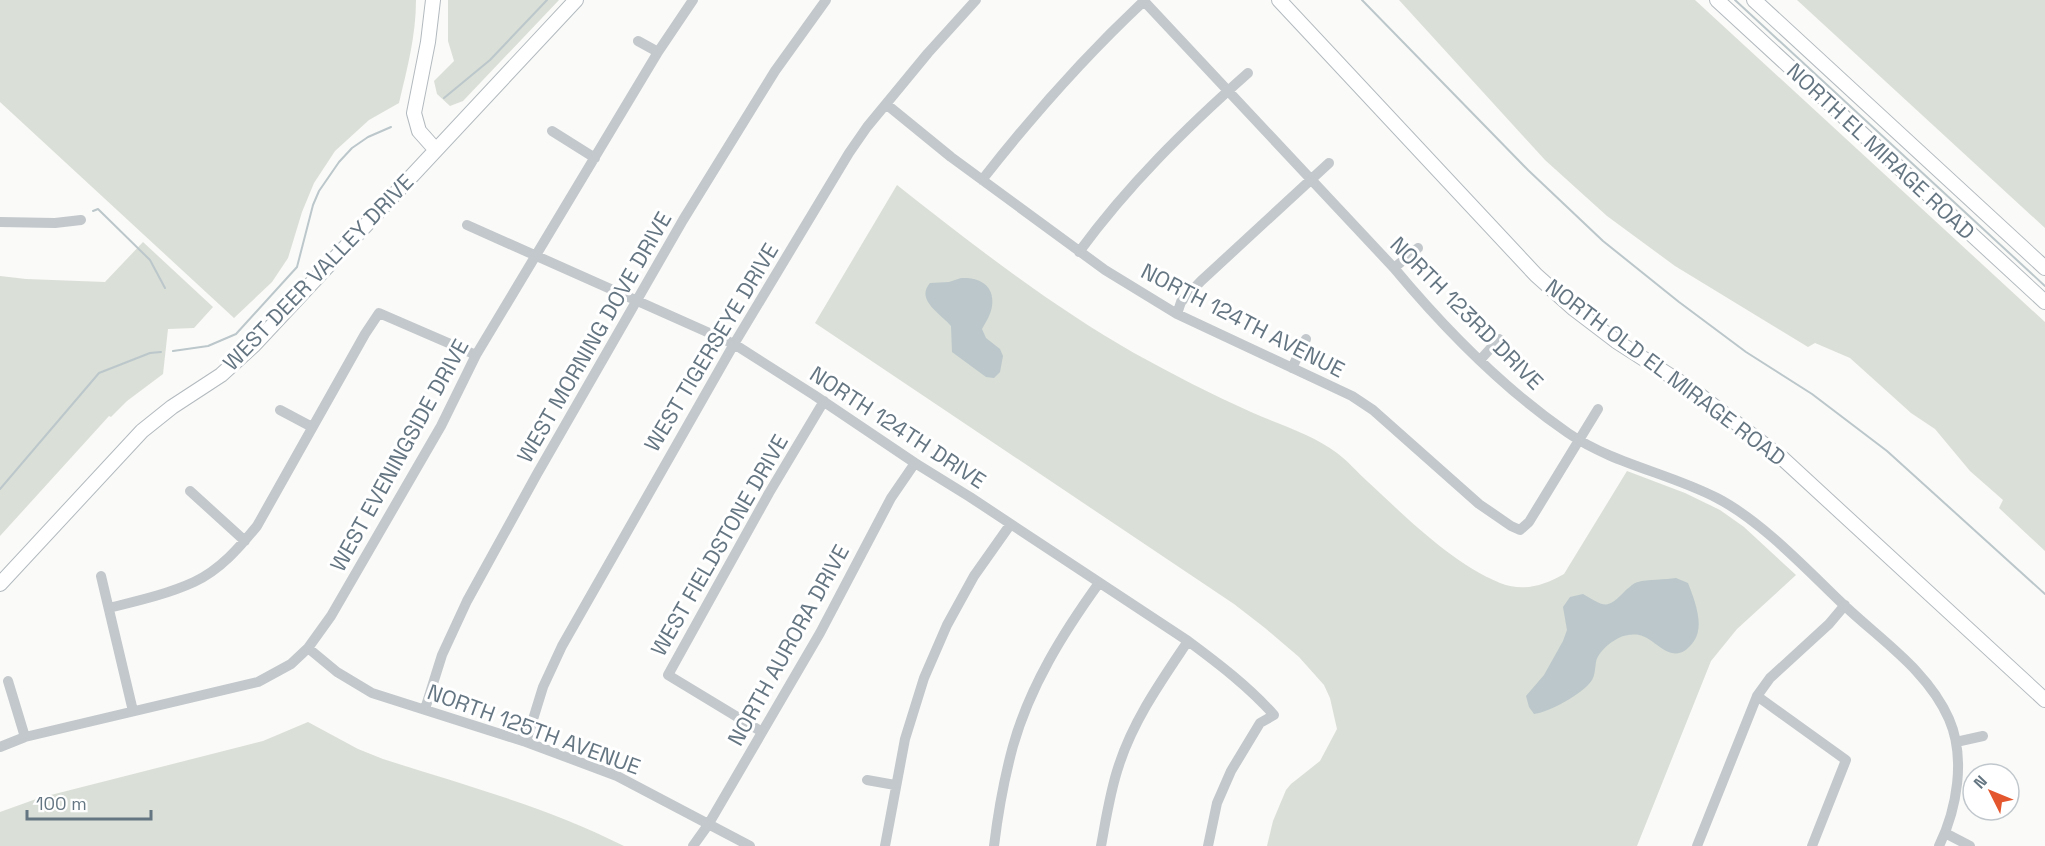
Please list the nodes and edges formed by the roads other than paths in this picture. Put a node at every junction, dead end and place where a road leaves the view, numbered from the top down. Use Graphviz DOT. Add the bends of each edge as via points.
graph roads {
  1 [pos="433,0"];
  2 [pos="576,0"];
  3 [pos="693,0"];
  4 [pos="826,0"];
  5 [pos="976,0"];
  6 [pos="1144,0"];
  7 [pos="1280,0"];
  8 [pos="1717,0"];
  9 [pos="1754,0"];
  10 [pos="638,41"];
  11 [pos="658,52"];
  12 [pos="1248,73"];
  13 [pos="1227,91"];
  14 [pos="886,104"];
  15 [pos="552,131"];
  16 [pos="435,149"];
  17 [pos="595,158"];
  18 [pos="1329,163"];
  19 [pos="982,180"];
  20 [pos="1310,180"];
  21 [pos="81,220"];
  22 [pos="0,222"];
  23 [pos="467,225"];
  24 [pos="1418,248"];
  25 [pos="1079,252"];
  26 [pos="537,256"];
  27 [pos="1394,268"];
  28 [pos="2045,268"];
  29 [pos="637,300"];
  30 [pos="2045,302"];
  31 [pos="1177,314"];
  32 [pos="1305,339"];
  33 [pos="1499,339"];
  34 [pos="734,344"];
  35 [pos="476,355"];
  36 [pos="1481,359"];
  37 [pos="1292,368"];
  38 [pos="824,401"];
  39 [pos="1598,409"];
  40 [pos="280,410"];
  41 [pos="312,427"];
  42 [pos="1579,440"];
  43 [pos="915,463"];
  44 [pos="190,491"];
  45 [pos="1010,525"];
  46 [pos="245,541"];
  47 [pos="101,576"];
  48 [pos="1099,583"];
  49 [pos="0,584"];
  50 [pos="1845,605"];
  51 [pos="109,608"];
  52 [pos="1188,641"];
  53 [pos="308,648"];
  54 [pos="8,681"];
  55 [pos="1757,696"];
  56 [pos="2045,700"];
  57 [pos="425,709"];
  58 [pos="133,711"];
  59 [pos="762,732"];
  60 [pos="1983,736"];
  61 [pos="24,737"];
  62 [pos="526,742"];
  63 [pos="1956,742"];
  64 [pos="0,747"];
  65 [pos="867,780"];
  66 [pos="896,785"];
  67 [pos="708,825"];
  68 [pos="1945,833"];
  69 [pos="693,846"];
  70 [pos="750,846"];
  71 [pos="885,846"];
  72 [pos="994,846"];
  73 [pos="1101,846"];
  74 [pos="1208,846"];
  75 [pos="1697,846"];
  76 [pos="1812,846"];
  77 [pos="1939,846"];
  78 [pos="1970,846"];
  1 -- 16 [label="street" via="414,113 419,131"];
  2 -- 16 [label="street, WEST DEER VALLEY DRIVE"];
  3 -- 11 [label="street, WEST EVENINGSIDE DRIVE"];
  4 -- 29 [label="street, WEST MORNING DOVE DRIVE" via="775,71"];
  5 -- 14 [label="street, WEST TIGERSEYE DRIVE"];
  6 -- 13 [label="street, NORTH 123RD DRIVE"];
  6 -- 19 [label="street" via="1041,106"];
  7 -- 56 [label="street, NORTH OLD EL MIRAGE ROAD" via="1536,274 1574,309 1697,393 1782,458"];
  8 -- 30 [label="street, NORTH EL MIRAGE ROAD"];
  9 -- 28 [label="street, NORTH EL MIRAGE ROAD"];
  10 -- 11 [label="street"];
  11 -- 17 [label="street, WEST EVENINGSIDE DRIVE"];
  12 -- 13 [label="street"];
  13 -- 20 [label="street, NORTH 123RD DRIVE"];
  13 -- 25 [label="street" via="1119,201"];
  14 -- 19 [label="street, NORTH 124TH AVENUE"];
  14 -- 34 [label="street, WEST TIGERSEYE DRIVE" via="849,153"];
  15 -- 17 [label="street"];
  16 -- 49 [label="street, WEST DEER VALLEY DRIVE" via="254,345 221,375 142,431"];
  17 -- 26 [label="street, WEST EVENINGSIDE DRIVE"];
  18 -- 20 [label="street"];
  19 -- 25 [label="street, NORTH 124TH AVENUE"];
  20 -- 27 [label="street, NORTH 123RD DRIVE"];
  20 -- 31 [label="street" via="1201,281 1181,302"];
  21 -- 22 [label="street"];
  23 -- 26 [label="street, NORTH 124TH DRIVE"];
  24 -- 27 [label="street"];
  25 -- 31 [label="street, NORTH 124TH AVENUE"];
  26 -- 29 [label="street, NORTH 124TH DRIVE"];
  26 -- 35 [label="street, WEST EVENINGSIDE DRIVE"];
  27 -- 36 [label="street, NORTH 123RD DRIVE"];
  29 -- 34 [label="street, NORTH 124TH DRIVE"];
  29 -- 57 [label="street, WEST MORNING DOVE DRIVE" via="467,601 442,655"];
  31 -- 37 [label="street, NORTH 124TH AVENUE"];
  32 -- 37 [label="street"];
  33 -- 36 [label="street"];
  34 -- 38 [label="street, NORTH 124TH DRIVE"];
  34 -- 62 [label="street, WEST TIGERSEYE DRIVE" via="562,646 543,687"];
  35 -- 41 [label="street" via="379,313"];
  35 -- 53 [label="street, WEST EVENINGSIDE DRIVE" via="441,426 364,562"];
  36 -- 42 [label="street, NORTH 123RD DRIVE" via="1547,418"];
  37 -- 42 [label="street, NORTH 124TH AVENUE" via="1373,410 1479,504 1520,530 1529,522"];
  38 -- 43 [label="street, NORTH 124TH DRIVE"];
  38 -- 59 [label="street, WEST FIELDSTONE DRIVE" via="668,675"];
  39 -- 42 [label="street"];
  40 -- 41 [label="street"];
  41 -- 46 [label="street"];
  42 -- 50 [label="street, NORTH 123RD DRIVE" via="1729,505 1769,535"];
  43 -- 45 [label="street, NORTH 124TH DRIVE"];
  43 -- 59 [label="street, NORTH AURORA DRIVE" via="891,498"];
  44 -- 46 [label="street"];
  45 -- 48 [label="street, NORTH 124TH DRIVE"];
  45 -- 66 [label="street" via="974,576 947,625 905,739"];
  46 -- 51 [label="street" via="196,582"];
  47 -- 51 [label="street"];
  48 -- 52 [label="street, NORTH 124TH DRIVE"];
  48 -- 72 [label="street" via="1064,633 1035,687 1013,745"];
  50 -- 55 [label="street" via="1770,678"];
  50 -- 63 [label="street, NORTH 123RD DRIVE" via="1924,680 1949,720"];
  51 -- 58 [label="street"];
  52 -- 73 [label="street" via="1130,735 1119,765"];
  52 -- 74 [label="street, NORTH 124TH DRIVE" via="1257,696 1274,716 1260,723 1231,771 1217,803"];
  53 -- 57 [label="street, NORTH 125TH AVENUE" via="372,693"];
  53 -- 58 [label="street, WEST EVENINGSIDE DRIVE" via="291,664 258,682"];
  54 -- 61 [label="street"];
  55 -- 75 [label="street"];
  55 -- 76 [label="street" via="1846,760"];
  57 -- 62 [label="street, NORTH 125TH AVENUE"];
  58 -- 61 [label="street, WEST EVENINGSIDE DRIVE"];
  59 -- 67 [label="street, NORTH AURORA DRIVE"];
  60 -- 63 [label="street"];
  61 -- 64 [label="street, WEST EVENINGSIDE DRIVE"];
  62 -- 67 [label="street, NORTH 125TH AVENUE" via="617,776"];
  63 -- 68 [label="street, NORTH 123RD DRIVE" via="1959,772"];
  65 -- 66 [label="street"];
  66 -- 71 [label="street"];
  67 -- 69 [label="street, NORTH AURORA DRIVE"];
  67 -- 70 [label="street, NORTH 125TH AVENUE"];
  68 -- 77 [label="street, NORTH 123RD DRIVE"];
  68 -- 78 [label="street"];
}
